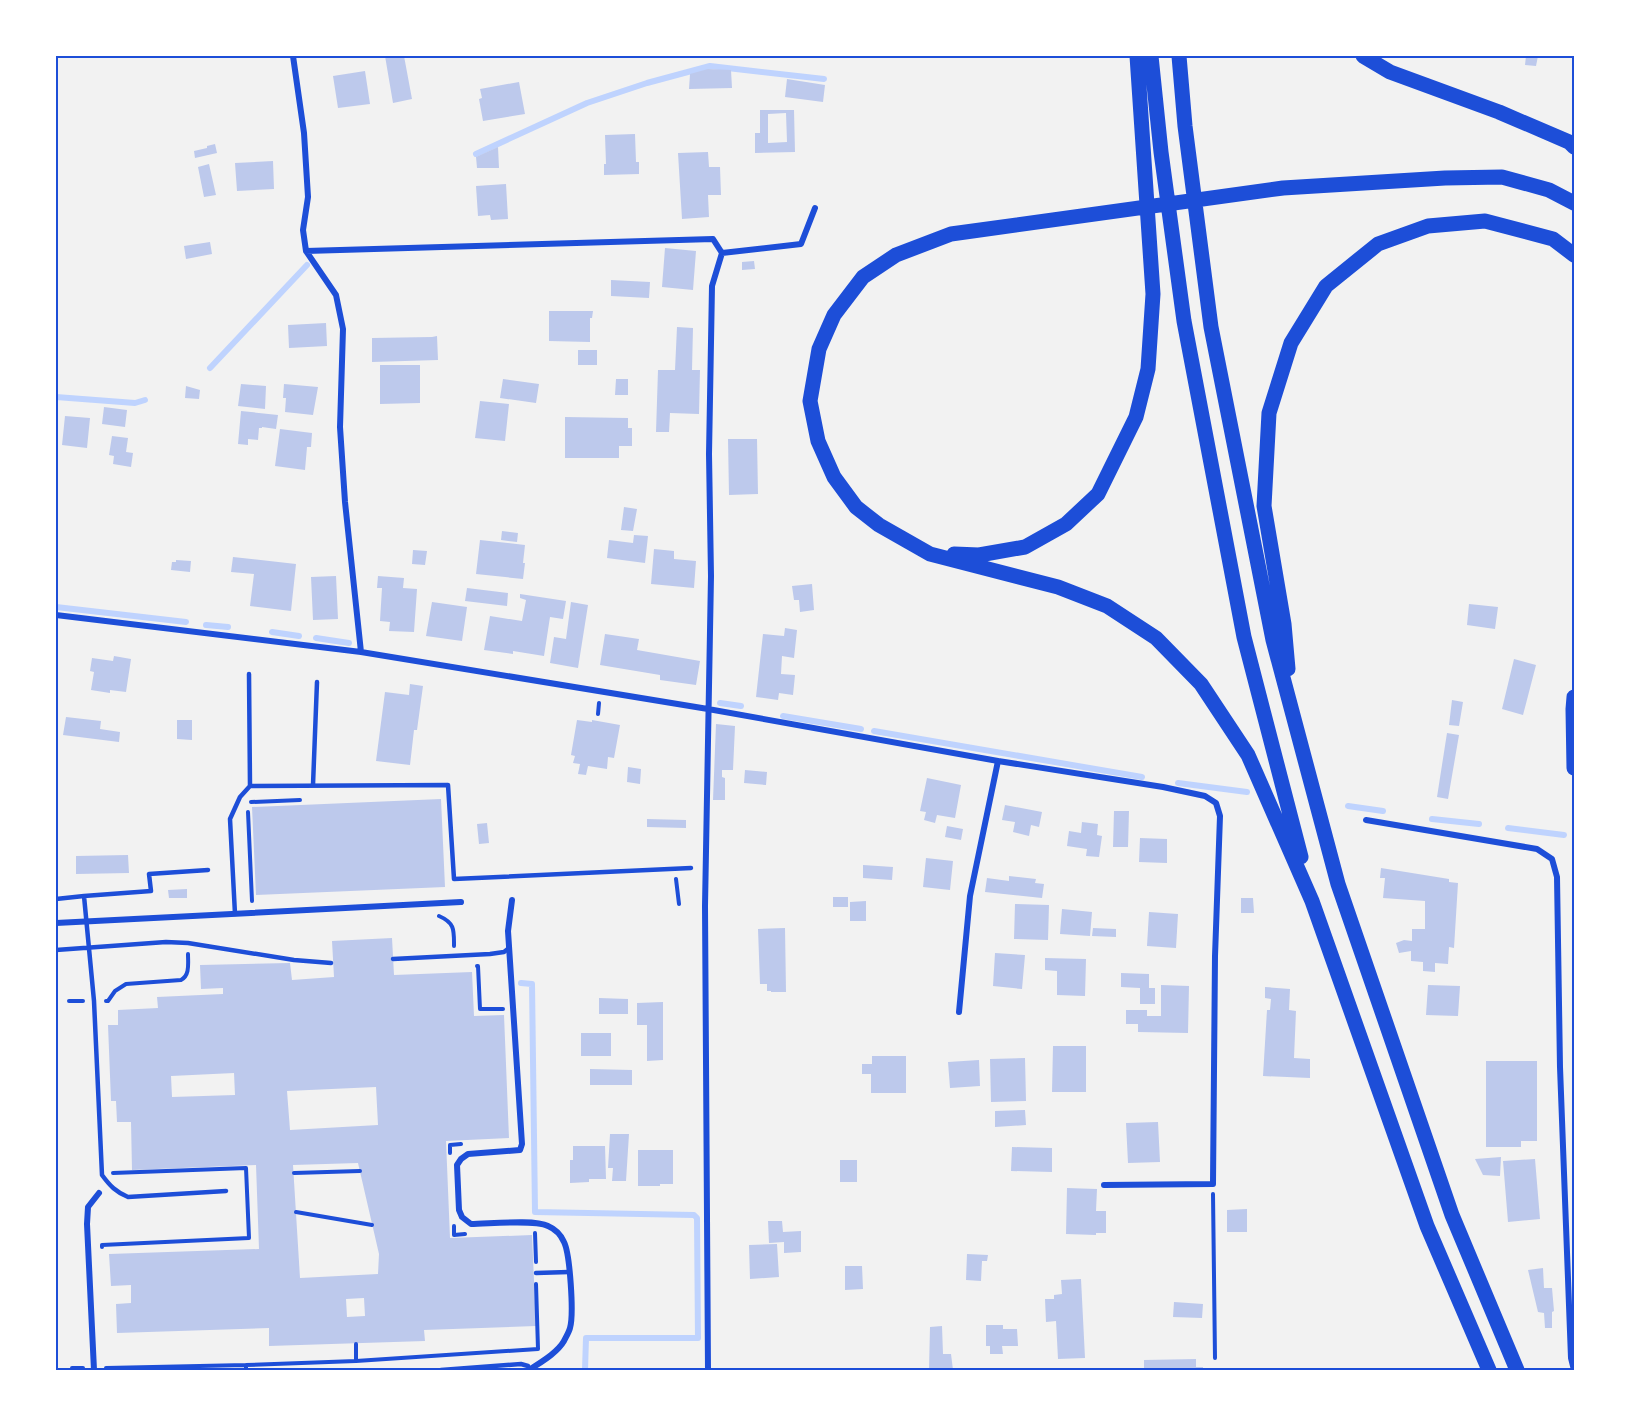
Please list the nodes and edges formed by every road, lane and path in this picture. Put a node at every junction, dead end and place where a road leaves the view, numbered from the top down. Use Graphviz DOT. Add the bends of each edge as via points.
graph roads {
  1 [pos="292,56"];
  2 [pos="1137,56"];
  3 [pos="1151,56"];
  4 [pos="1179,56"];
  5 [pos="1363,56"];
  6 [pos="1575,147"];
  7 [pos="1575,203"];
  8 [pos="815,208"];
  9 [pos="306,251"];
  10 [pos="722,253"];
  11 [pos="1575,255"];
  12 [pos="930,554"];
  13 [pos="56,615"];
  14 [pos="361,652"];
  15 [pos="249,674"];
  16 [pos="317,682"];
  17 [pos="1575,697"];
  18 [pos="708,710"];
  19 [pos="1292,711"];
  20 [pos="998,762"];
  21 [pos="1575,768"];
  22 [pos="313,785"];
  23 [pos="250,786"];
  24 [pos="305,799"];
  25 [pos="1366,820"];
  26 [pos="691,868"];
  27 [pos="208,870"];
  28 [pos="84,896"];
  29 [pos="56,899"];
  30 [pos="512,900"];
  31 [pos="252,901"];
  32 [pos="1312,901"];
  33 [pos="461,902"];
  34 [pos="235,914"];
  35 [pos="431,916"];
  36 [pos="86,922"];
  37 [pos="57,923"];
  38 [pos="188,943"];
  39 [pos="509,947"];
  40 [pos="88,948"];
  41 [pos="56,950"];
  42 [pos="454,955"];
  43 [pos="393,959"];
  44 [pos="331,963"];
  45 [pos="470,966"];
  46 [pos="69,1001"];
  47 [pos="94,1001"];
  48 [pos="509,1008"];
  49 [pos="959,1012"];
  50 [pos="471,1144"];
  51 [pos="450,1156"];
  52 [pos="360,1171"];
  53 [pos="294,1173"];
  54 [pos="1213,1184"];
  55 [pos="1104,1185"];
  56 [pos="226,1191"];
  57 [pos="99,1192"];
  58 [pos="296,1212"];
  59 [pos="454,1223"];
  60 [pos="372,1225"];
  61 [pos="535,1232"];
  62 [pos="466,1234"];
  63 [pos="569,1272"];
  64 [pos="536,1273"];
  65 [pos="356,1344"];
  66 [pos="1215,1358"];
  67 [pos="356,1361"];
  68 [pos="246,1368"];
  69 [pos="94,1369"];
  70 [pos="529,1370"];
  71 [pos="72,1371"];
  72 [pos="441,1371"];
  73 [pos="708,1371"];
  74 [pos="1489,1371"];
  75 [pos="1517,1371"];
  76 [pos="1574,1371"];
  1 -- 9 [label="street" via="304,133"];
  2 -- 12 [label="highway" via="1153,294 1148,369 1136,417 1098,494 1066,524 1025,547 979,555"];
  3 -- 32 [label="highway" via="1184,321 1244,637"];
  4 -- 19 [label="highway" via="1211,327 1273,640"];
  5 -- 6 [label="highway" via="1390,72 1499,112"];
  7 -- 12 [label="highway" via="1549,190 1502,177 1283,188 961,232 896,255 863,277 834,315 819,349 810,401 818,441 834,477 856,507"];
  8 -- 10 [label="street" via="801,244"];
  9 -- 10 [label="street" via="713,239"];
  9 -- 14 [label="street" via="336,295 343,329 340,427"];
  10 -- 18 [label="street" via="712,286"];
  11 -- 19 [label="highway" via="1553,239 1485,221 1428,226 1378,244 1326,286 1296,334 1269,413 1264,506 1284,624"];
  12 -- 32 [label="highway" via="1068,591 1107,606 1156,638 1202,684 1248,755"];
  13 -- 14 [label="street"];
  14 -- 18 [label="street"];
  15 -- 23 [label="lane"];
  16 -- 22 [label="lane"];
  17 -- 21 [label="highway"];
  18 -- 20 [label="street"];
  18 -- 73 [label="street"];
  19 -- 75 [label="highway" via="1338,884 1452,1215"];
  20 -- 49 [label="street" via="970,896"];
  20 -- 54 [label="street" via="1163,786 1205,796 1216,803 1220,816"];
  22 -- 23 [label="lane"];
  22 -- 26 [label="lane" via="448,785 454,879"];
  23 -- 34 [label="lane" via="230,819"];
  24 -- 31 [label="path" via="247,802"];
  25 -- 76 [label="street" via="1537,849 1552,859 1557,877 1560,1067"];
  27 -- 28 [label="lane" via="149,874 151,891"];
  28 -- 29 [label="lane"];
  28 -- 36 [label="lane"];
  30 -- 39 [label="street"];
  32 -- 74 [label="highway" via="1427,1226"];
  33 -- 34 [label="street"];
  34 -- 36 [label="street"];
  35 -- 42 [label="path" via="451,924"];
  36 -- 37 [label="street"];
  36 -- 40 [label="lane"];
  38 -- 40 [label="lane"];
  38 -- 44 [label="lane"];
  38 -- 47 [label="path" via="186,978 126,984 108,1001"];
  39 -- 42 [label="lane" via="490,954"];
  39 -- 63 [label="street" via="522,1144 520,1150 468,1154 461,1159 457,1165 459,1210 471,1224 546,1224 565,1243"];
  40 -- 41 [label="lane"];
  40 -- 47 [label="lane"];
  42 -- 43 [label="lane"];
  45 -- 48 [label="path" via="478,966 480,1009"];
  46 -- 47 [label="path"];
  47 -- 56 [label="lane" via="102,1175 117,1192 128,1197"];
  50 -- 51 [label="path" via="450,1145"];
  52 -- 53 [label="path"];
  54 -- 55 [label="street"];
  54 -- 66 [label="path"];
  57 -- 69 [label="street" via="88,1207 87,1224"];
  58 -- 60 [label="path"];
  59 -- 62 [label="path" via="454,1235"];
  61 -- 64 [label="path"];
  63 -- 64 [label="lane"];
  63 -- 70 [label="street" via="570,1328 564,1342"];
  64 -- 67 [label="path" via="538,1349"];
  65 -- 67 [label="path"];
  67 -- 68 [label="path"];
  68 -- 69 [label="path"];
  69 -- 71 [label="path"];
  70 -- 72 [label="lane" via="521,1364"];
}
